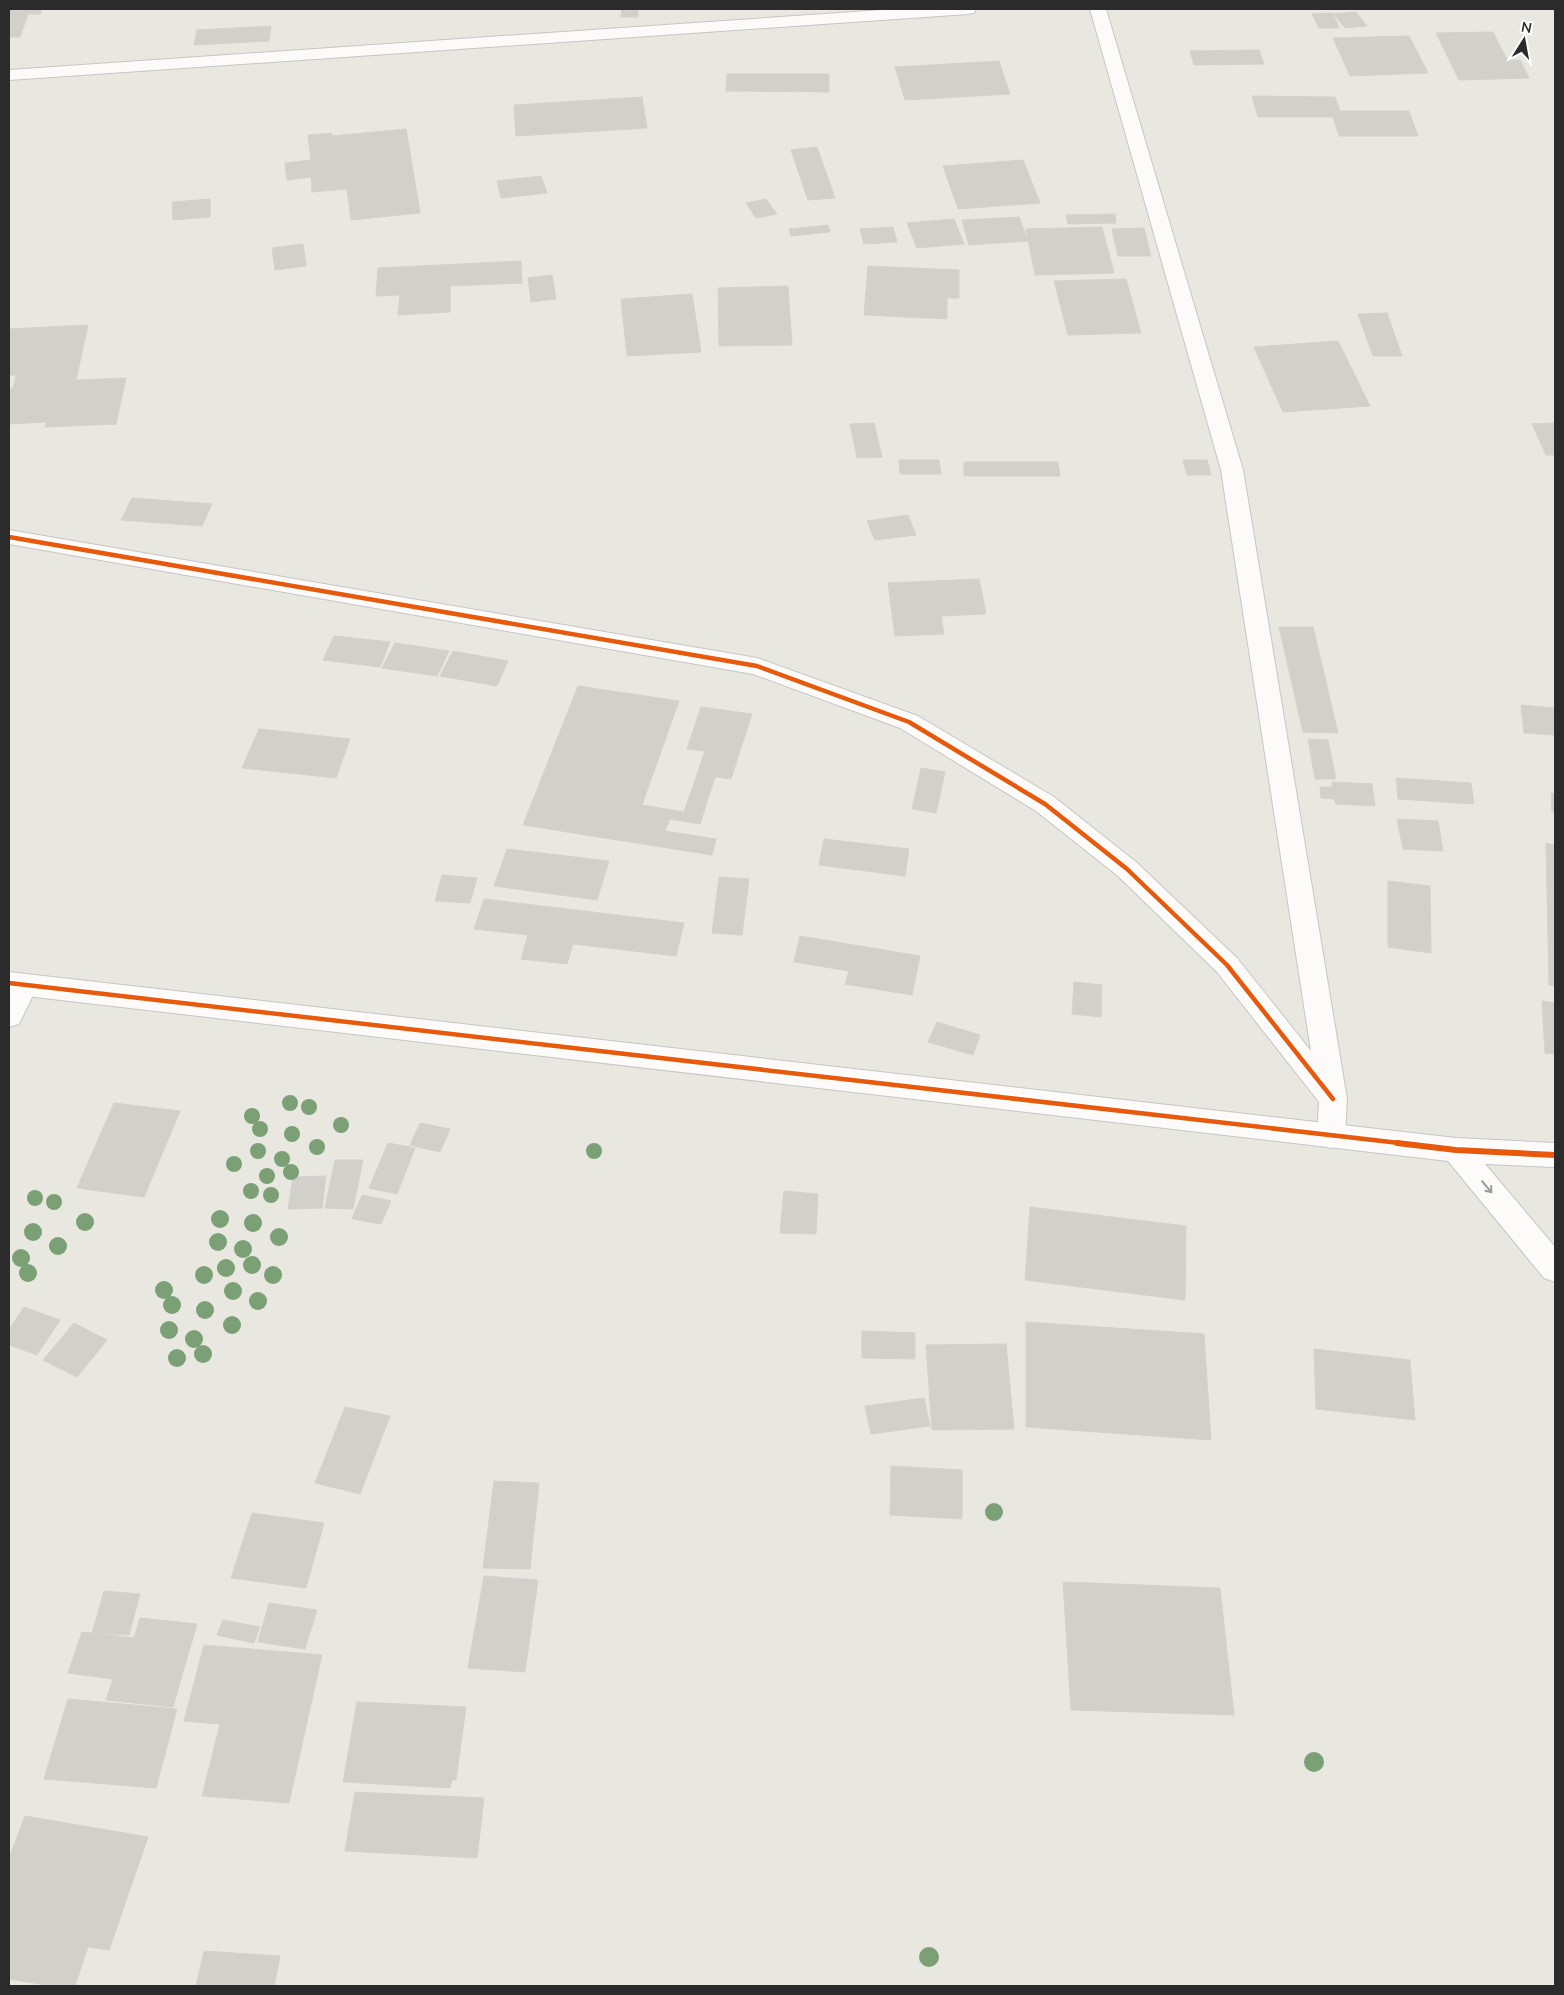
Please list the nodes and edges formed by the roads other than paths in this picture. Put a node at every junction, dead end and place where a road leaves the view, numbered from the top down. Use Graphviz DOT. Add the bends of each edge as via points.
graph roads {
  1 [pos="688,9"];
  2 [pos="968,9"];
  3 [pos="1098,9"];
  4 [pos="692,28"];
  5 [pos="9,75"];
  6 [pos="9,538"];
  7 [pos="16,984"];
  8 [pos="9,1016"];
  9 [pos="1333,1099"];
  10 [pos="1331,1136"];
  11 [pos="1456,1150"];
  12 [pos="1555,1155"];
  13 [pos="1555,1269"];
  1 -- 4 [label="street"];
  2 -- 4 [label="street"];
  3 -- 9 [label="street" via="1232,470"];
  4 -- 5 [label="street"];
  6 -- 9 [label="street" via="758,666 909,722 1044,804 1127,869 1228,965"];
  7 -- 8 [label="street"];
  7 -- 10 [label="street"];
  9 -- 10 [label="street"];
  10 -- 11 [label="street"];
  11 -- 12 [label="street"];
  11 -- 13 [label="street, one-way"];
}
